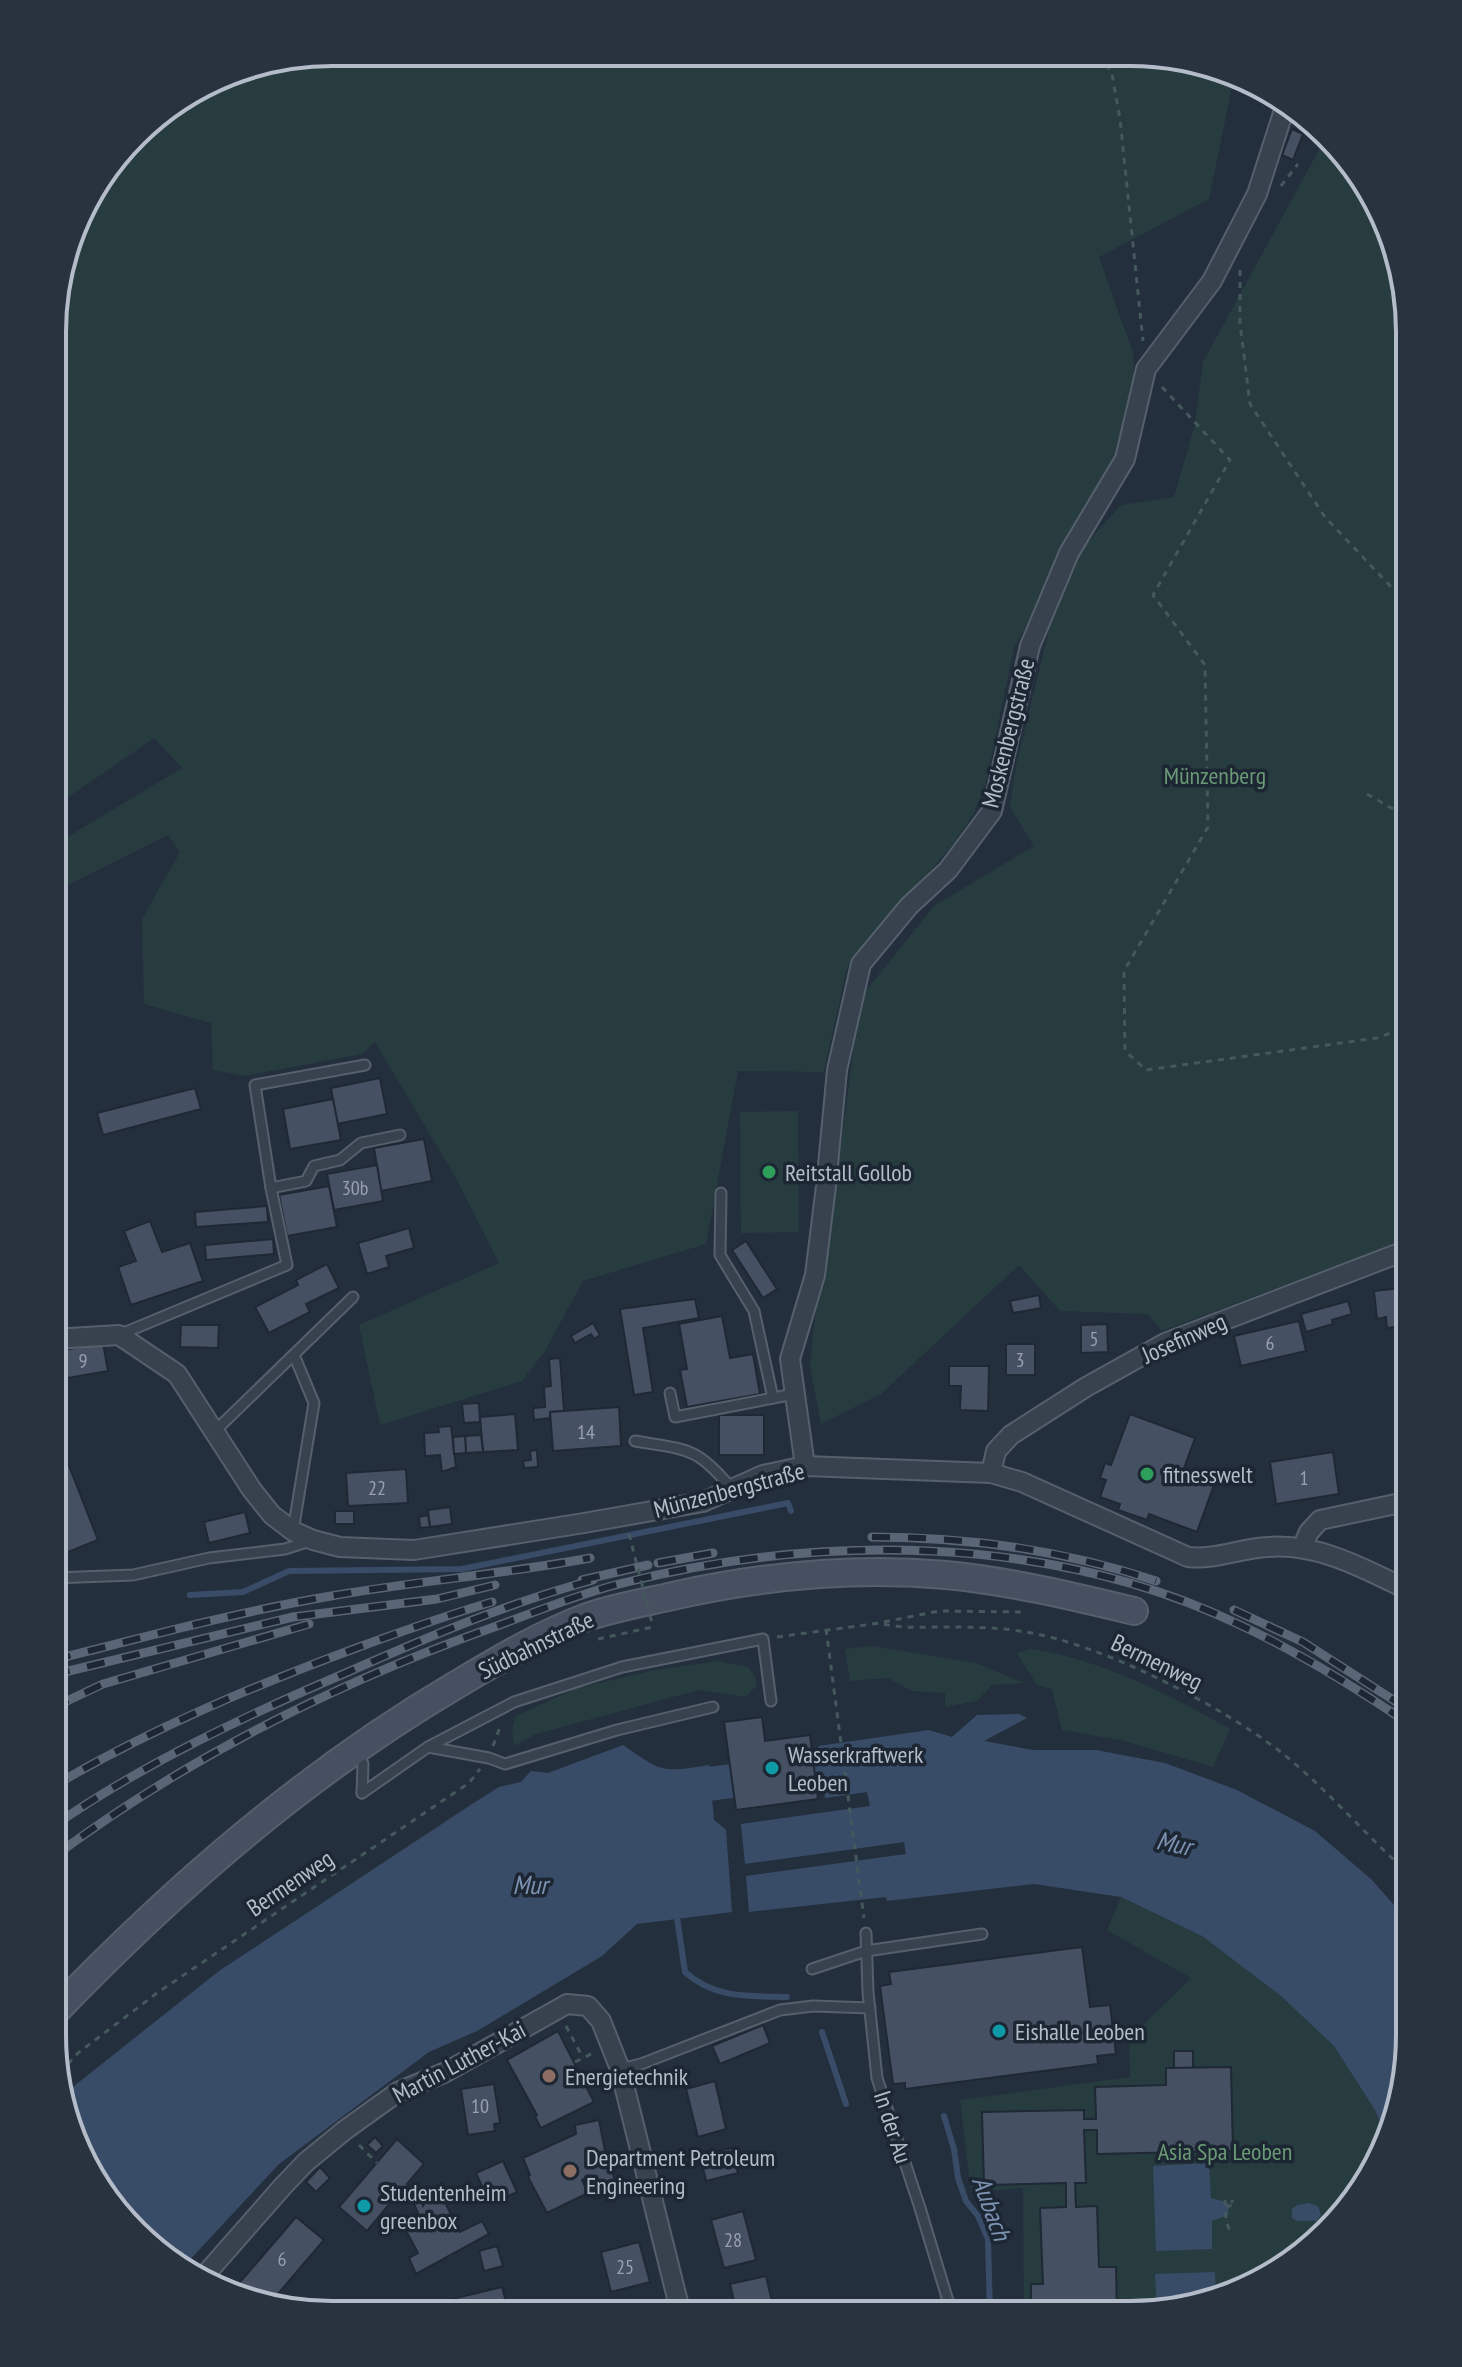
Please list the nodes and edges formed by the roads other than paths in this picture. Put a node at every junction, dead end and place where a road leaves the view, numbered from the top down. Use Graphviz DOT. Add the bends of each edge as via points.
graph roads {
  1 [pos="1283,115"];
  2 [pos="365,1065"];
  3 [pos="400,1135"];
  4 [pos="271,1188"];
  5 [pos="721,1193"];
  6 [pos="1395,1255"];
  7 [pos="353,1297"];
  8 [pos="119,1335"];
  9 [pos="66,1338"];
  10 [pos="294,1355"];
  11 [pos="670,1393"];
  12 [pos="794,1394"];
  13 [pos="773,1398"];
  14 [pos="214,1432"];
  15 [pos="635,1441"];
  16 [pos="805,1466"];
  17 [pos="991,1473"];
  18 [pos="732,1489"];
  19 [pos="1395,1504"];
  20 [pos="293,1531"];
  21 [pos="313,1540"];
  22 [pos="1302,1548"];
  23 [pos="66,1578"];
  24 [pos="1395,1584"];
  25 [pos="1134,1611"];
  26 [pos="771,1701"];
  27 [pos="713,1707"];
  28 [pos="428,1747"];
  29 [pos="356,1749"];
  30 [pos="866,1933"];
  31 [pos="982,1934"];
  32 [pos="866,1951"];
  33 [pos="812,1969"];
  34 [pos="66,2001"];
  35 [pos="870,2008"];
  36 [pos="620,2069"];
  37 [pos="209,2270"];
  38 [pos="678,2301"];
  39 [pos="948,2301"];
  1 -- 12 [label="street, Moskenbergstraße" via="1257,194 1212,281 1146,369 1125,459 1069,553 1030,646 992,811 948,870 909,906 861,964 837,1070 815,1275 790,1359"];
  2 -- 4 [label="lane" via="255,1085"];
  3 -- 4 [label="lane" via="361,1143 340,1160 314,1166 306,1181"];
  4 -- 8 [label="lane" via="287,1265"];
  5 -- 13 [label="lane" via="720,1255 754,1311"];
  6 -- 17 [label="street, Josefinweg" via="1165,1343 1011,1435 996,1451"];
  7 -- 10 [label="lane"];
  8 -- 9 [label="street"];
  8 -- 14 [label="street, Münzenbergstraße" via="177,1374"];
  10 -- 14 [label="lane"];
  10 -- 20 [label="lane" via="314,1403"];
  11 -- 13 [label="lane" via="675,1417"];
  12 -- 13 [label="lane"];
  12 -- 16 [label="street, Moskenbergstraße"];
  14 -- 20 [label="street, Münzenbergstraße" via="252,1490"];
  15 -- 18 [label="lane" via="691,1451 709,1462"];
  16 -- 17 [label="street, Münzenbergstraße"];
  16 -- 18 [label="street, Münzenbergstraße" via="763,1475"];
  17 -- 22 [label="street, Münzenbergstraße" via="1188,1557 1263,1547"];
  18 -- 21 [label="street, Münzenbergstraße" via="703,1502 414,1550 340,1547"];
  19 -- 22 [label="street" via="1320,1520"];
  20 -- 21 [label="street, Münzenbergstraße"];
  21 -- 23 [label="lane" via="133,1575"];
  22 -- 24 [label="street, Münzenbergstraße" via="1347,1561"];
  25 -- 29 [label="main road, Südbahnstraße" via="947,1575 823,1573 712,1587 573,1624 503,1657"];
  26 -- 28 [label="lane" via="763,1639 622,1667 514,1702"];
  27 -- 28 [label="lane" via="505,1764"];
  28 -- 29 [label="lane" via="362,1793 363,1764"];
  29 -- 34 [label="main road, Südbahnstraße" via="214,1858"];
  30 -- 32 [label="lane, In der Au"];
  31 -- 32 [label="lane"];
  32 -- 33 [label="lane"];
  32 -- 35 [label="lane, In der Au"];
  35 -- 36 [label="lane" via="780,2010"];
  35 -- 39 [label="lane, In der Au" via="877,2078"];
  36 -- 37 [label="street, Martin Luther-Kai" via="601,2021 588,2006 567,2004 446,2072 398,2092 345,2130 306,2162"];
  36 -- 38 [label="street"];
}
